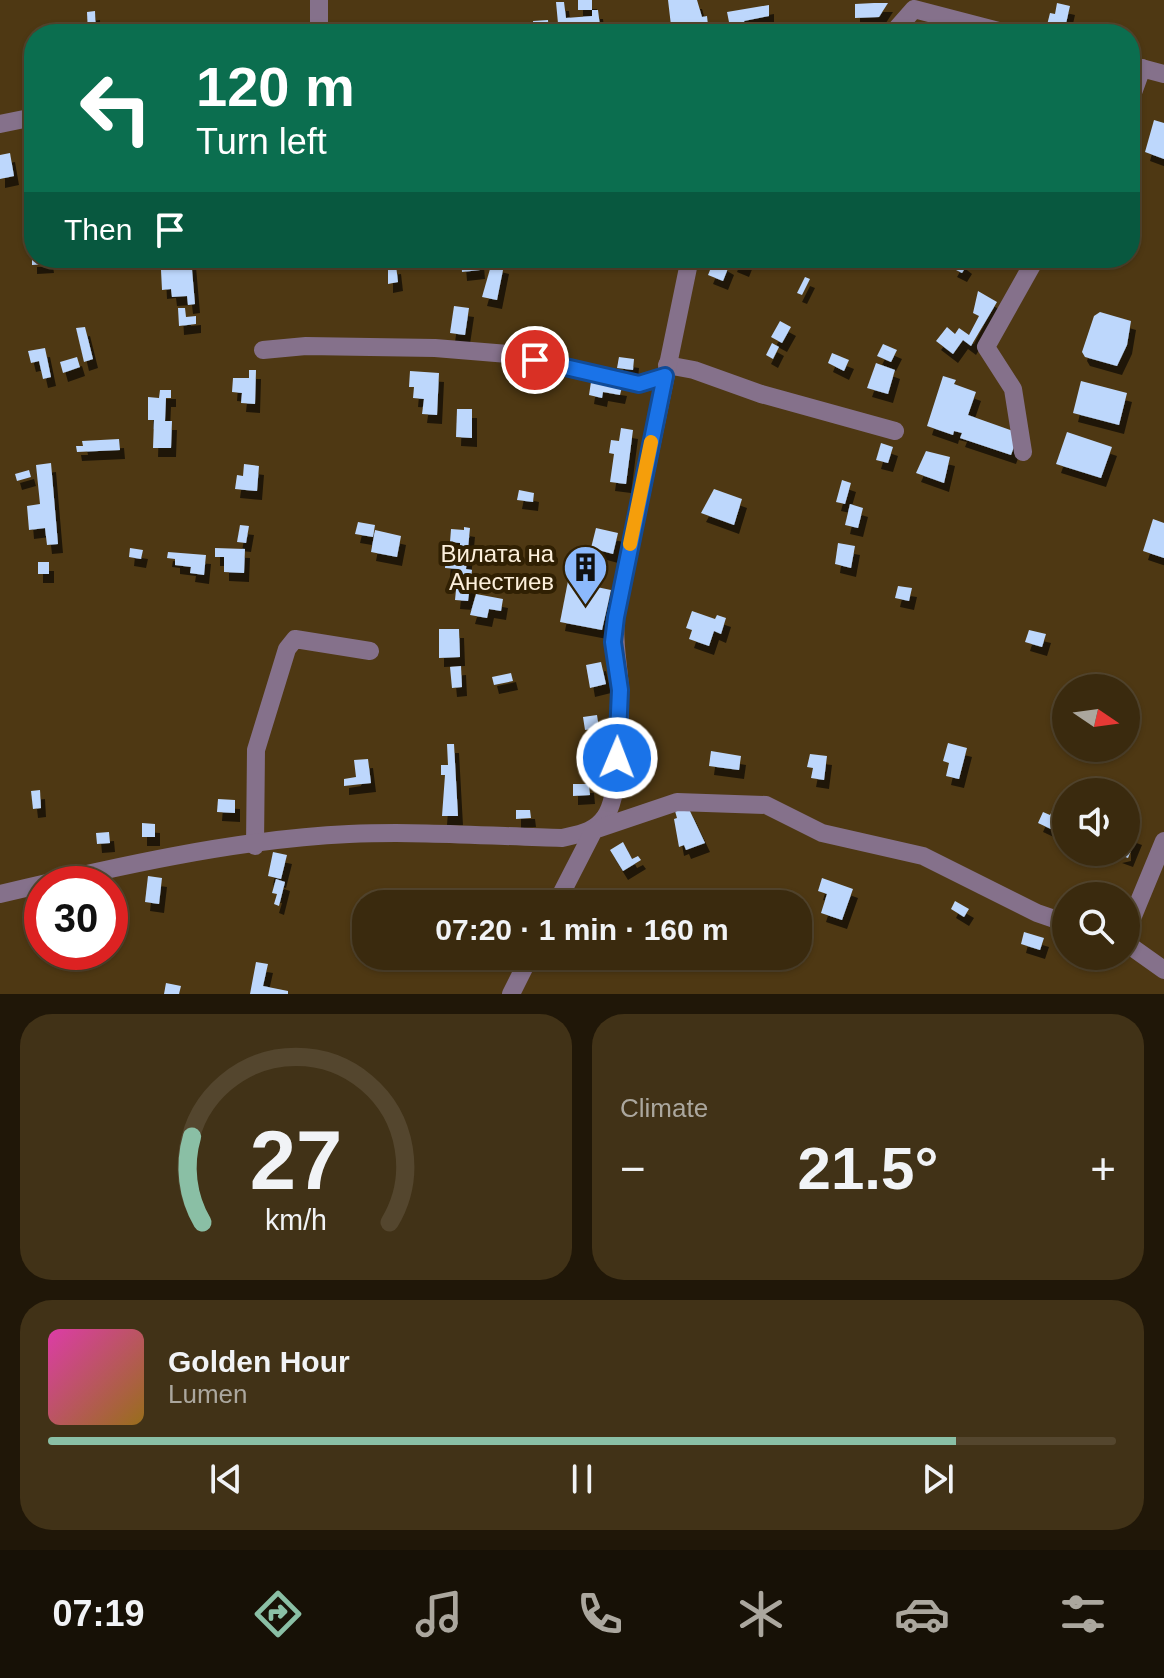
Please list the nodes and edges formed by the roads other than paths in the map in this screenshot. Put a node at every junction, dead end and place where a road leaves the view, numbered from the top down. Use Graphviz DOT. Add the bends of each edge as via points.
graph roads {
  1 [pos="319,0"];
  2 [pos="319,24"];
  3 [pos="901,24"];
  4 [pos="972,24"];
  5 [pos="1140,68"];
  6 [pos="1164,74"];
  7 [pos="24,119"];
  8 [pos="0,124"];
  9 [pos="688,268"];
  10 [pos="1030,268"];
  11 [pos="263,350"];
  12 [pos="666,371"];
  13 [pos="895,431"];
  14 [pos="1023,452"];
  15 [pos="370,651"];
  16 [pos="594,830"];
  17 [pos="1164,841"];
  18 [pos="255,846"];
  19 [pos="563,890"];
  20 [pos="0,894"];
  21 [pos="1140,899"];
  22 [pos="1052,918"];
  23 [pos="1140,953"];
  24 [pos="523,970"];
  25 [pos="1164,970"];
  26 [pos="511,994"];
  1 -- 2 [label="street"];
  3 -- 4 [label="street" via="914,9"];
  5 -- 6 [label="street"];
  7 -- 8 [label="street"];
  9 -- 12 [label="street"];
  10 -- 14 [label="street" via="986,347 1013,389"];
  11 -- 12 [label="street" via="435,348 508,354 639,384"];
  12 -- 13 [label="street" via="694,370"];
  12 -- 16 [label="street" via="616,617 613,642 620,690 613,795 607,816"];
  15 -- 18 [label="street" via="295,639 287,649 256,750"];
  16 -- 18 [label="street" via="562,838 349,834"];
  16 -- 19 [label="street"];
  16 -- 22 [label="street" via="677,802 766,805 822,833 923,856"];
  17 -- 21 [label="street"];
  18 -- 20 [label="street" via="152,861"];
  23 -- 25 [label="street"];
  24 -- 26 [label="street"];
}
